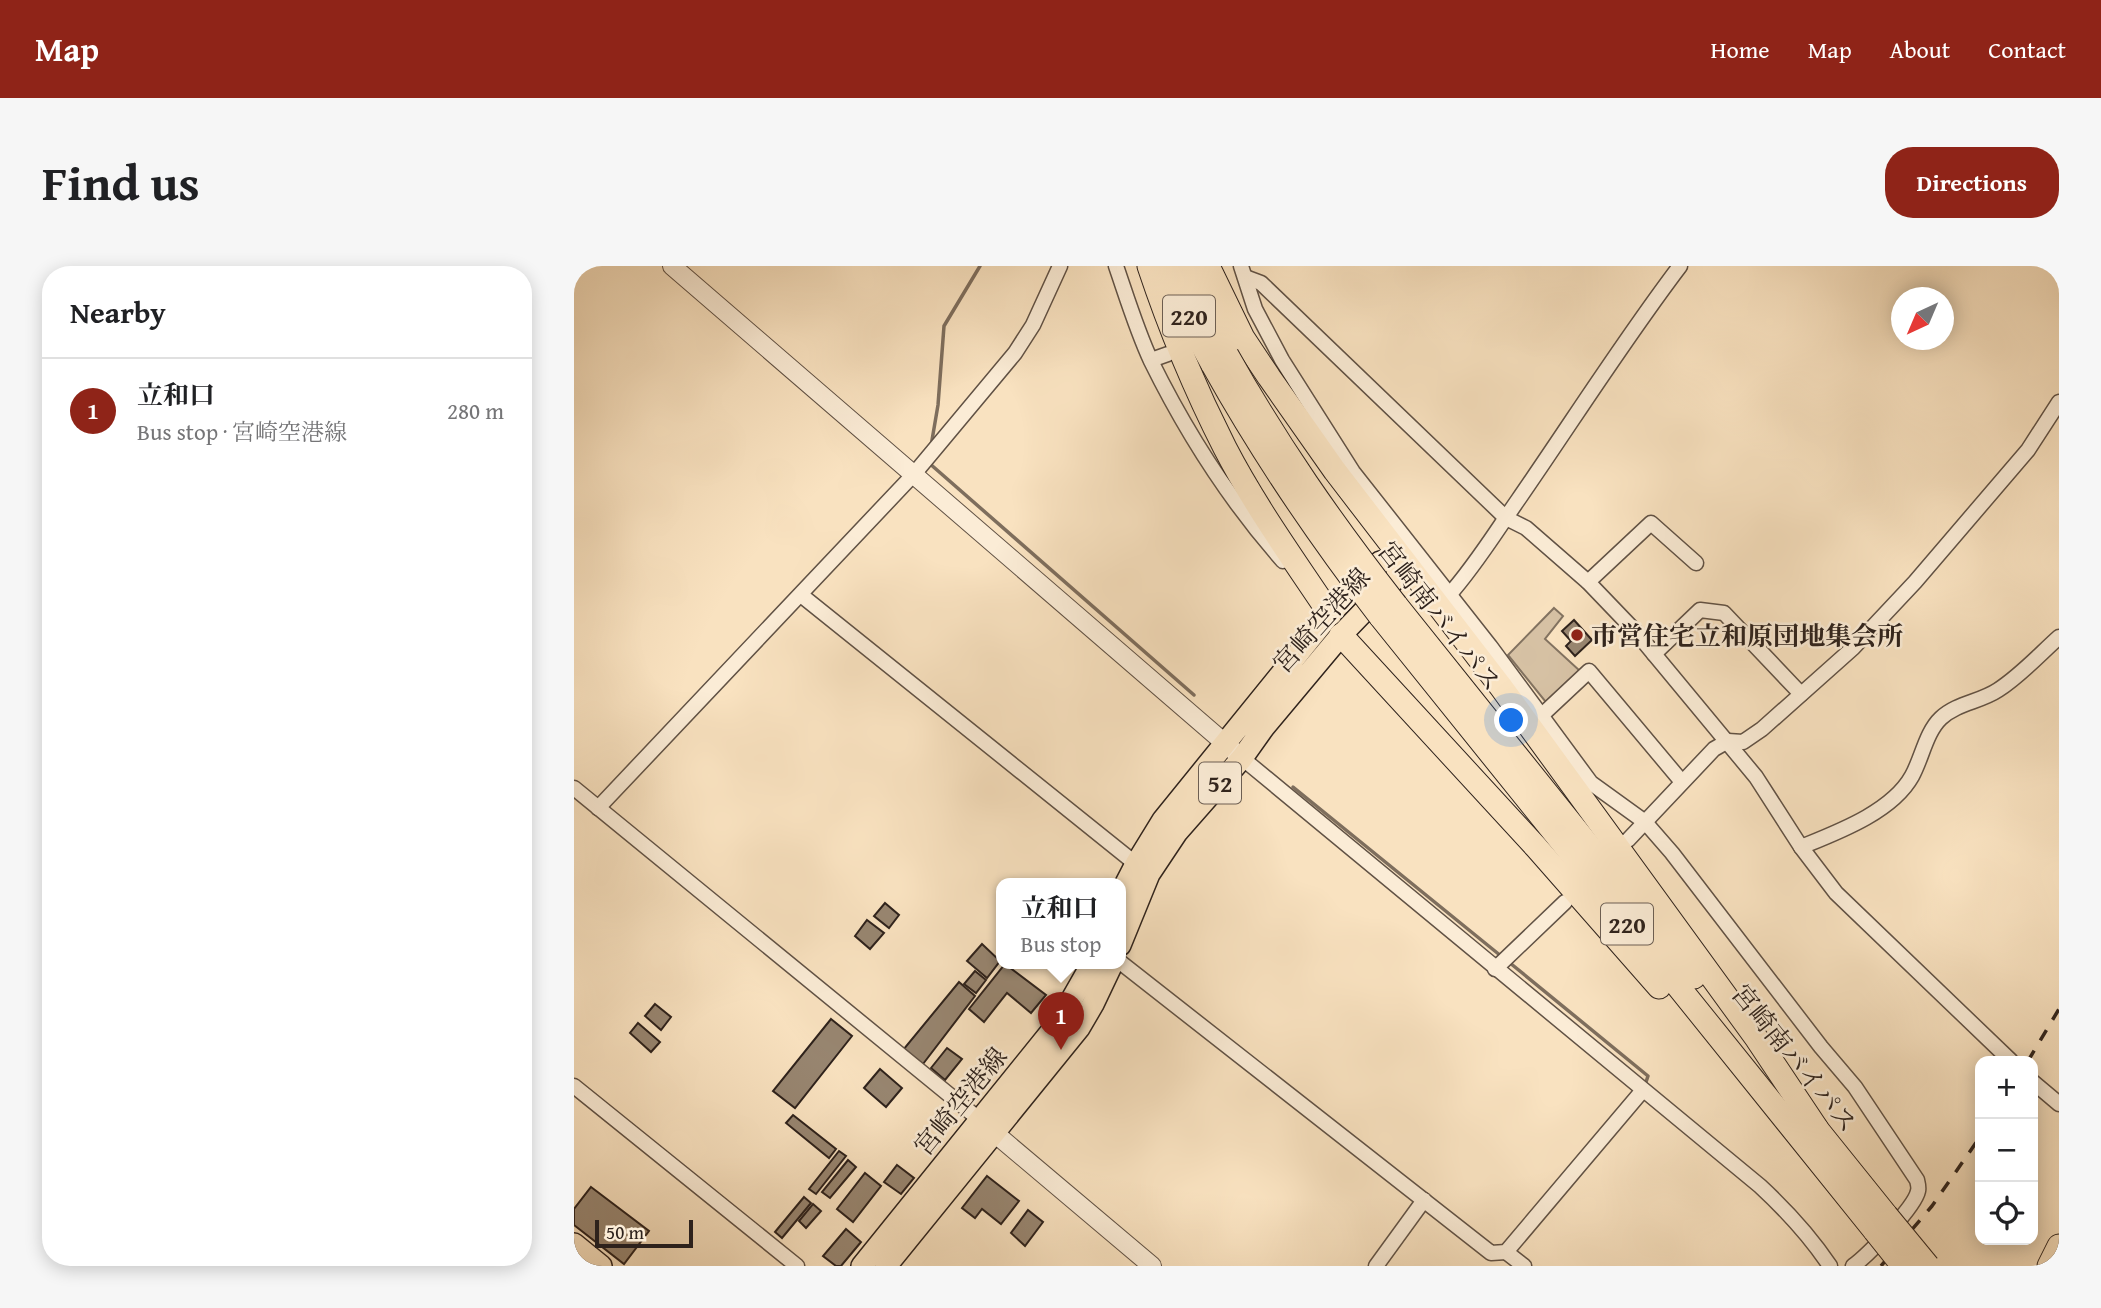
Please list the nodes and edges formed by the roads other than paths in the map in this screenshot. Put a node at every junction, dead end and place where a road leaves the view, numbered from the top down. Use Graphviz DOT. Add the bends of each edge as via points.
graph roads {
  1 [pos="672,266"];
  2 [pos="1060,266"];
  3 [pos="1116,266"];
  4 [pos="1149,266"];
  5 [pos="1168,266"];
  6 [pos="1190,266"];
  7 [pos="1208,266"];
  8 [pos="1680,266"];
  9 [pos="1243,271"];
  10 [pos="1255,309"];
  11 [pos="1241,317"];
  12 [pos="1168,354"];
  13 [pos="1151,360"];
  14 [pos="1220,360"];
  15 [pos="2059,402"];
  16 [pos="914,474"];
  17 [pos="1506,518"];
  18 [pos="1403,558"];
  19 [pos="1696,564"];
  20 [pos="1588,582"];
  21 [pos="801,595"];
  22 [pos="1449,596"];
  23 [pos="1388,611"];
  24 [pos="1330,614"];
  25 [pos="1341,635"];
  26 [pos="2059,637"];
  27 [pos="1313,652"];
  28 [pos="1654,654"];
  29 [pos="1801,694"];
  30 [pos="1542,715"];
  31 [pos="1728,741"];
  32 [pos="1234,751"];
  33 [pos="1682,782"];
  34 [pos="574,788"];
  35 [pos="598,808"];
  36 [pos="1645,822"];
  37 [pos="1628,840"];
  38 [pos="1801,847"];
  39 [pos="1143,869"];
  40 [pos="1126,889"];
  41 [pos="1565,902"];
  42 [pos="1126,928"];
  43 [pos="1126,966"];
  44 [pos="1089,969"];
  45 [pos="1110,969"];
  46 [pos="1495,969"];
  47 [pos="2006,1056"];
  48 [pos="574,1086"];
  49 [pos="2038,1086"];
  50 [pos="1760,1089"];
  51 [pos="1643,1090"];
  52 [pos="2059,1104"];
  53 [pos="987,1126"];
  54 [pos="1816,1129"];
  55 [pos="1424,1200"];
  56 [pos="1880,1223"];
  57 [pos="574,1244"];
  58 [pos="2059,1246"];
  59 [pos="1503,1252"];
  60 [pos="601,1266"];
  61 [pos="797,1266"];
  62 [pos="862,1266"];
  63 [pos="886,1266"];
  64 [pos="1152,1266"];
  65 [pos="1376,1266"];
  66 [pos="1489,1266"];
  67 [pos="1524,1266"];
  68 [pos="1830,1266"];
  69 [pos="1853,1266"];
  70 [pos="1903,1266"];
  71 [pos="1928,1266"];
  72 [pos="2049,1266"];
  1 -- 16 [label="street"];
  2 -- 16 [label="street" via="1033,326 1015,353"];
  3 -- 13 [label="street"];
  4 -- 24 [label="highway" via="1187,368 1226,450"];
  5 -- 14 [label="highway, 宮崎南バイパス / 220" via="1196,334"];
  6 -- 14 [label="highway, 宮崎南バイパス / 220"];
  7 -- 18 [label="highway" via="1243,338 1269,377"];
  8 -- 17 [label="street"];
  9 -- 10 [label="street"];
  9 -- 17 [label="street" via="1261,283"];
  10 -- 11 [label="street"];
  10 -- 22 [label="street" via="1353,472"];
  12 -- 13 [label="street"];
  13 -- 24 [label="street" via="1207,459 1266,541"];
  14 -- 23 [label="highway, 宮崎南バイパス / 220, bridge"];
  15 -- 29 [label="street" via="2028,450 1914,582 1853,648"];
  16 -- 21 [label="street"];
  16 -- 32 [label="street"];
  17 -- 20 [label="street" via="1526,528"];
  17 -- 22 [label="street"];
  18 -- 24 [label="main road, 宮崎空港線 / 52" via="1380,562"];
  18 -- 25 [label="main road, 宮崎空港線 / 52" via="1396,578"];
  18 -- 54 [label="highway" via="1727,998"];
  19 -- 20 [label="street" via="1651,523"];
  20 -- 28 [label="street"];
  21 -- 35 [label="street"];
  21 -- 39 [label="street"];
  22 -- 30 [label="street"];
  23 -- 50 [label="highway, 宮崎南バイパス / 220"];
  23 -- 54 [label="highway, 宮崎南バイパス / 220"];
  24 -- 27 [label="main road, 宮崎空港線 / 52"];
  25 -- 27 [label="main road, 宮崎空港線 / 52"];
  25 -- 50 [label="highway, 220" via="1676,1005"];
  26 -- 38 [label="street" via="1998,690 1955,707 1938,720 1911,778 1894,796 1869,816"];
  27 -- 32 [label="main road, 宮崎空港線 / 52" via="1264,727"];
  28 -- 29 [label="street" via="1700,610 1724,613"];
  28 -- 31 [label="street"];
  29 -- 31 [label="street" via="1743,742"];
  30 -- 33 [label="street" via="1589,671"];
  30 -- 36 [label="street" via="1591,783"];
  31 -- 33 [label="street"];
  31 -- 38 [label="street"];
  32 -- 39 [label="main road, 宮崎空港線 / 52" via="1185,822"];
  32 -- 46 [label="street"];
  33 -- 36 [label="street"];
  34 -- 35 [label="street"];
  35 -- 53 [label="street"];
  36 -- 37 [label="street"];
  36 -- 69 [label="street" via="1854,1087 1917,1180 1918,1192 1911,1206"];
  38 -- 47 [label="street" via="1836,893"];
  39 -- 40 [label="main road, 宮崎空港線 / 52"];
  39 -- 42 [label="main road, 宮崎空港線 / 52"];
  41 -- 46 [label="street"];
  43 -- 55 [label="street"];
  44 -- 53 [label="main road, 宮崎空港線" via="1059,1022"];
  45 -- 53 [label="main road, 宮崎空港線" via="1079,1028"];
  46 -- 51 [label="street"];
  48 -- 61 [label="street"];
  49 -- 52 [label="street"];
  50 -- 56 [label="highway, 宮崎南バイパス / 220"];
  51 -- 59 [label="street"];
  51 -- 68 [label="street" via="1768,1193 1799,1224"];
  53 -- 62 [label="main road, 宮崎空港線"];
  53 -- 63 [label="main road, 宮崎空港線"];
  53 -- 64 [label="street"];
  54 -- 56 [label="highway, 宮崎南バイパス / 220"];
  55 -- 59 [label="street" via="1491,1253"];
  55 -- 65 [label="street"];
  56 -- 70 [label="highway, 宮崎南バイパス / 220, bridge"];
  56 -- 71 [label="highway, 宮崎南バイパス / 220, bridge"];
  57 -- 60 [label="main road"];
  58 -- 72 [label="highway"];
  59 -- 66 [label="street"];
  59 -- 67 [label="street"];
}
